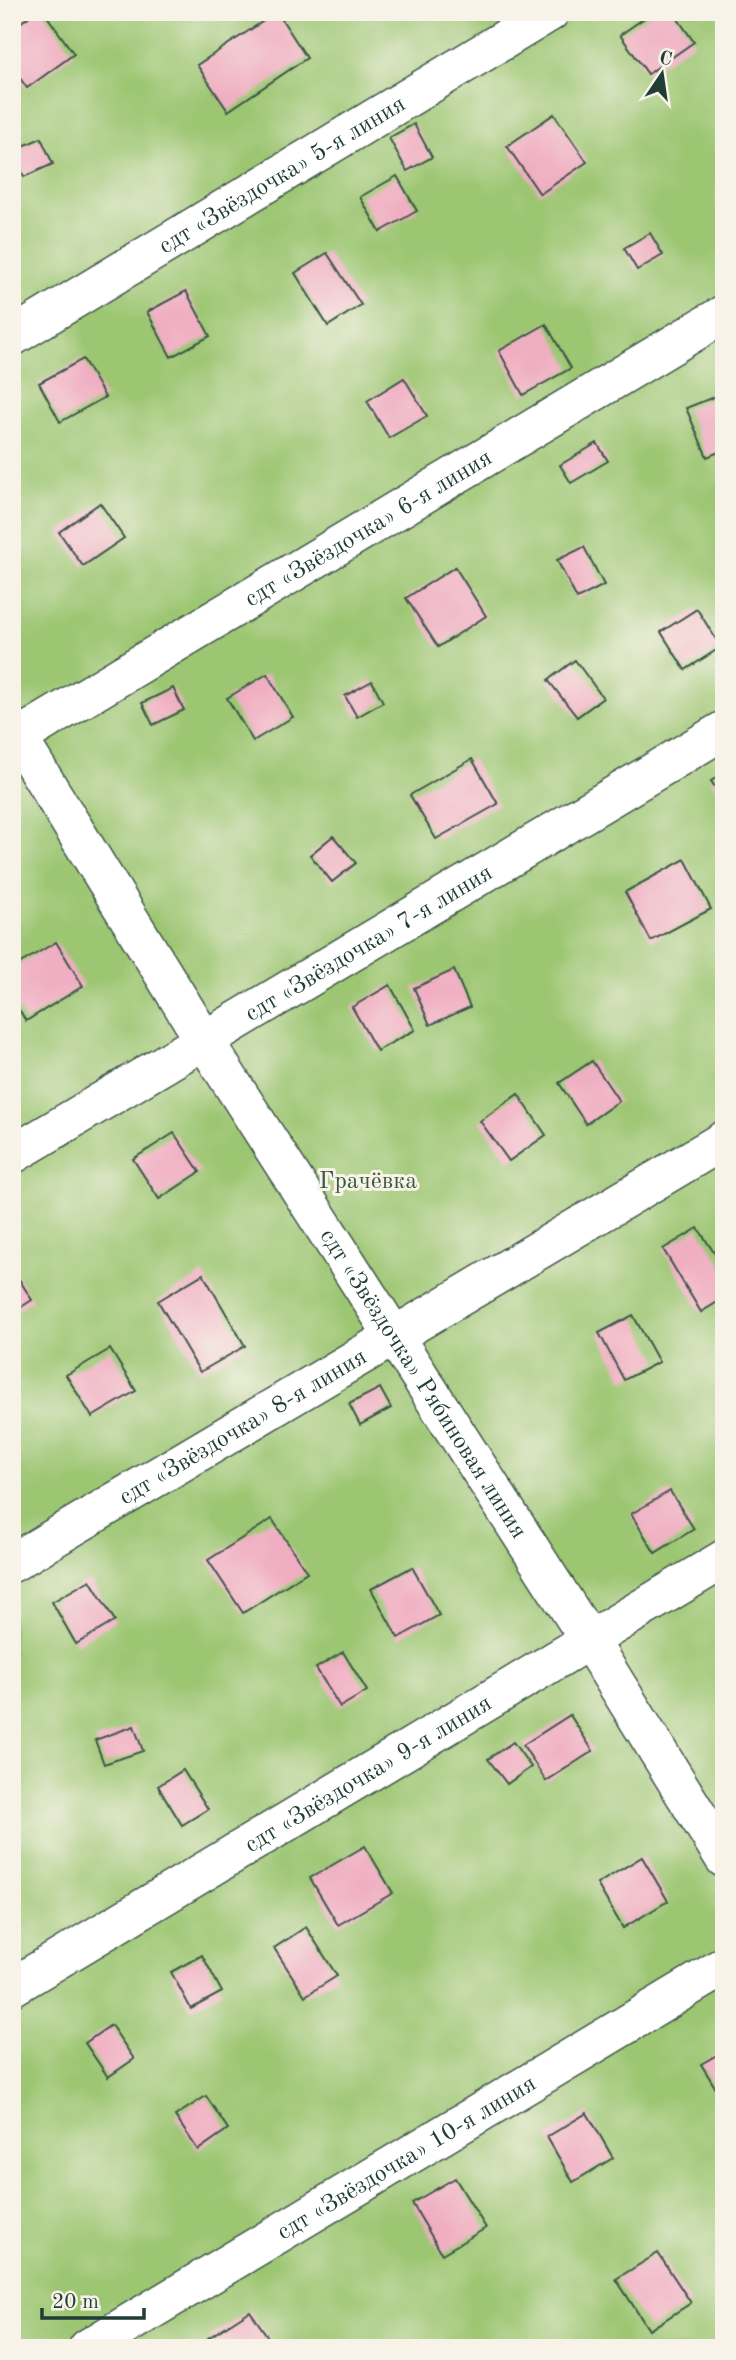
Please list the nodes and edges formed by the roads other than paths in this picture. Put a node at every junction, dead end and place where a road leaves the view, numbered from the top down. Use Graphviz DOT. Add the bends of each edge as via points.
graph roads {
  1 [pos="550,12"];
  2 [pos="724,314"];
  3 [pos="12,337"];
  4 [pos="724,730"];
  5 [pos="14,736"];
  6 [pos="204,1040"];
  7 [pos="724,1140"];
  8 [pos="12,1155"];
  9 [pos="393,1335"];
  10 [pos="724,1559"];
  11 [pos="12,1563"];
  12 [pos="589,1640"];
  13 [pos="724,1858"];
  14 [pos="724,1966"];
  15 [pos="12,1987"];
  16 [pos="88,2348"];
  1 -- 3 [label="street, сдт «Звёздочка» 5-я линия"];
  2 -- 5 [label="street, сдт «Звёздочка» 6-я линия"];
  4 -- 6 [label="street, сдт «Звёздочка» 7-я линия"];
  5 -- 6 [label="street, сдт «Звёздочка» Рябиновая линия"];
  6 -- 8 [label="street, сдт «Звёздочка» 7-я линия"];
  6 -- 9 [label="street, сдт «Звёздочка» Рябиновая линия"];
  7 -- 9 [label="street, сдт «Звёздочка» 8-я линия"];
  9 -- 11 [label="street, сдт «Звёздочка» 8-я линия"];
  9 -- 12 [label="street, сдт «Звёздочка» Рябиновая линия"];
  10 -- 12 [label="street, сдт «Звёздочка» 9-я линия"];
  12 -- 13 [label="street, сдт «Звёздочка» Рябиновая линия"];
  12 -- 15 [label="street, сдт «Звёздочка» 9-я линия"];
  14 -- 16 [label="street, сдт «Звёздочка» 10-я линия"];
}
